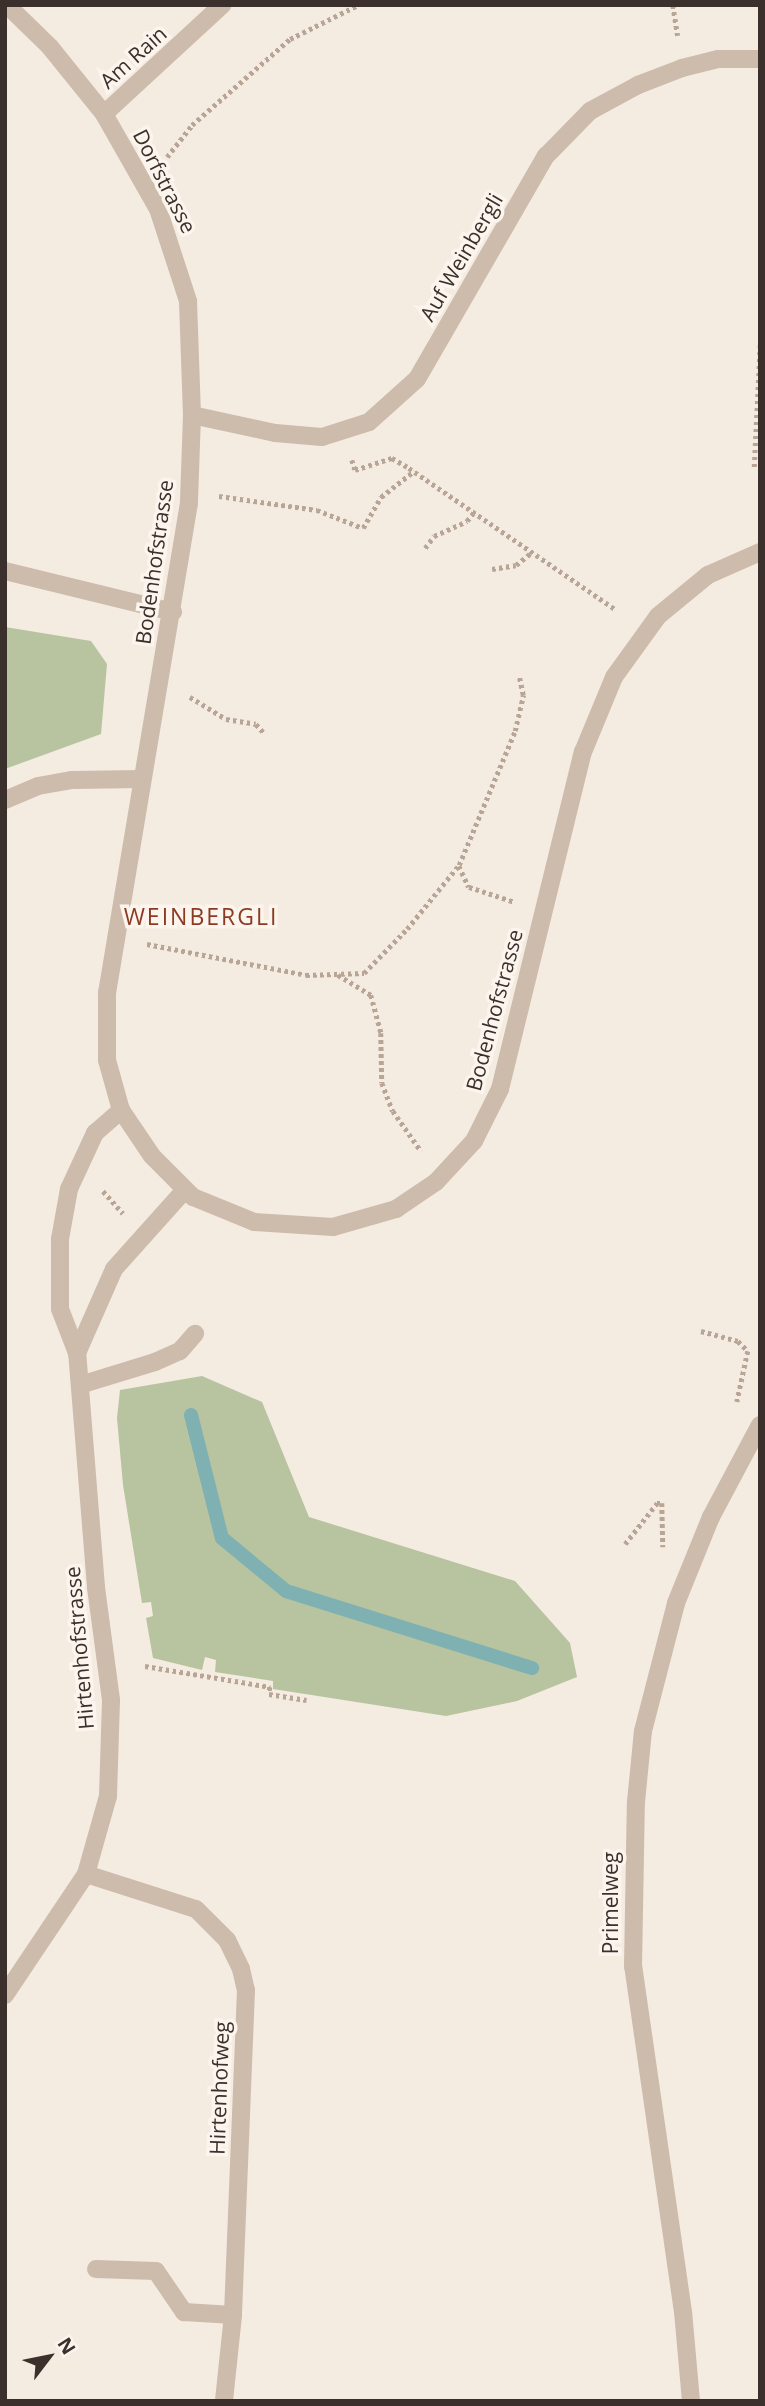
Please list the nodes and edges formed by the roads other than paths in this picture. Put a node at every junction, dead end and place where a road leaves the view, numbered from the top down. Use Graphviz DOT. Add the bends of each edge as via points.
graph roads {
  1 [pos="7,5"];
  2 [pos="222,5"];
  3 [pos="760,59"];
  4 [pos="104,114"];
  5 [pos="192,415"];
  6 [pos="760,552"];
  7 [pos="5,571"];
  8 [pos="173,611"];
  9 [pos="142,779"];
  10 [pos="5,800"];
  11 [pos="121,1110"];
  12 [pos="185,1189"];
  13 [pos="195,1334"];
  14 [pos="78,1353"];
  15 [pos="80,1385"];
  16 [pos="760,1425"];
  17 [pos="86,1874"];
  18 [pos="5,1994"];
  19 [pos="96,2269"];
  20 [pos="233,2315"];
  21 [pos="224,2401"];
  22 [pos="691,2401"];
  1 -- 4 [label="street, Dorfstrasse" via="50,47"];
  2 -- 4 [label="street, Am Rain"];
  3 -- 5 [label="street, Auf Weinbergli" via="718,59 682,68 590,111 546,156 417,379 369,422 344,433 302,436"];
  4 -- 5 [label="street, Dorfstrasse" via="158,209 175,253 188,301"];
  5 -- 8 [label="street, Bodenhofstrasse" via="189,502"];
  6 -- 12 [label="street, Bodenhofstrasse" via="708,575 658,616 614,677 583,752 500,1090 474,1141 436,1182 396,1209 333,1227 254,1222"];
  7 -- 8 [label="street"];
  8 -- 9 [label="street, Bodenhofstrasse"];
  9 -- 10 [label="street" via="72,780 38,786"];
  9 -- 11 [label="street, Bodenhofstrasse" via="107,993 107,1060"];
  11 -- 12 [label="street, Bodenhofstrasse" via="152,1156"];
  11 -- 14 [label="street, Hirtenhofstrasse" via="95,1133 69,1189 60,1309"];
  12 -- 14 [label="street, Hirtenhofstrasse" via="114,1269"];
  13 -- 15 [label="street" via="180,1351"];
  14 -- 15 [label="street, Hirtenhofstrasse"];
  15 -- 17 [label="street, Hirtenhofstrasse" via="96,1587 111,1700 108,1796"];
  16 -- 22 [label="street, Primelweg" via="688,1570 643,1731 631,1887 641,2042 676,2259"];
  17 -- 18 [label="street, Hirtenhofstrasse"];
  17 -- 20 [label="street, Hirtenhofweg" via="196,1909 227,1940 241,1969 246,1990"];
  19 -- 20 [label="street" via="156,2271 184,2312"];
  20 -- 21 [label="street, Hirtenhofweg"];
}
